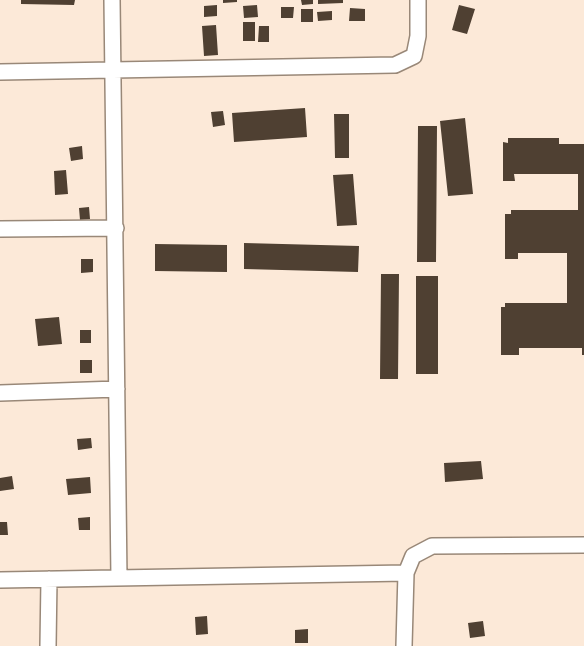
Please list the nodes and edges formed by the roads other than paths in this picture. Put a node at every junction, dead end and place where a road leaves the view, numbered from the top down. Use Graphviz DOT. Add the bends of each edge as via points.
graph roads {
  1 [pos="112,0"];
  2 [pos="418,0"];
  3 [pos="114,71"];
  4 [pos="0,72"];
  5 [pos="116,228"];
  6 [pos="0,229"];
  7 [pos="117,389"];
  8 [pos="0,393"];
  9 [pos="584,545"];
  10 [pos="406,574"];
  11 [pos="119,578"];
  12 [pos="49,579"];
  13 [pos="0,580"];
  14 [pos="48,646"];
  15 [pos="404,646"];
  1 -- 3 [label="street"];
  2 -- 3 [label="street" via="418,36 414,56 395,65"];
  3 -- 4 [label="street"];
  3 -- 5 [label="street"];
  5 -- 6 [label="street"];
  5 -- 7 [label="street"];
  7 -- 8 [label="street"];
  7 -- 11 [label="street"];
  9 -- 10 [label="street" via="432,546 413,556"];
  10 -- 11 [label="street"];
  10 -- 15 [label="street"];
  11 -- 12 [label="street"];
  12 -- 13 [label="street"];
  12 -- 14 [label="street"];
}
